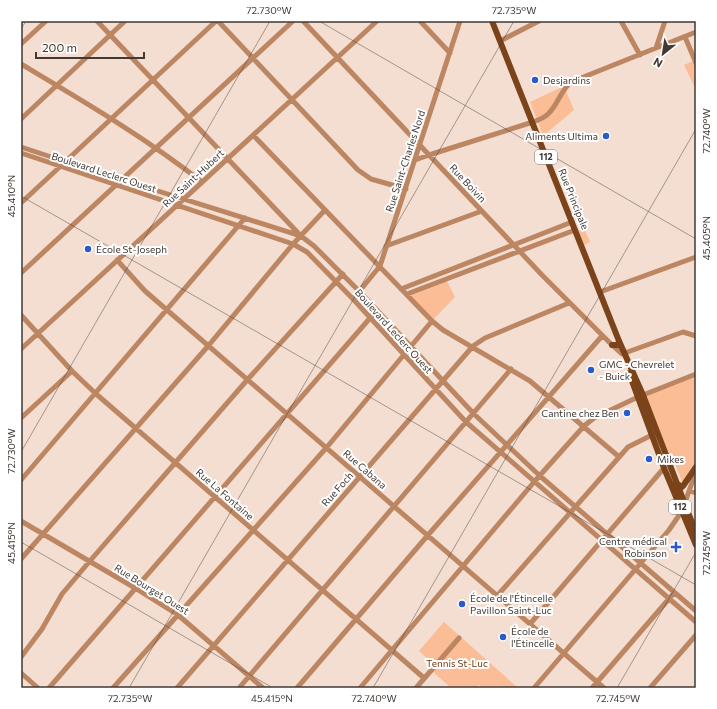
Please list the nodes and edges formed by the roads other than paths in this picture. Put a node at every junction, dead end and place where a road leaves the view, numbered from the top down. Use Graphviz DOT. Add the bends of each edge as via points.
graph roads {
  1 [pos="46,21"];
  2 [pos="97,21"];
  3 [pos="125,21"];
  4 [pos="217,21"];
  5 [pos="293,21"];
  6 [pos="303,21"];
  7 [pos="377,21"];
  8 [pos="420,21"];
  9 [pos="460,21"];
  10 [pos="492,21"];
  11 [pos="539,21"];
  12 [pos="621,21"];
  13 [pos="666,21"];
  14 [pos="696,32"];
  15 [pos="110,35"];
  16 [pos="685,37"];
  17 [pos="500,41"];
  18 [pos="21,44"];
  19 [pos="656,48"];
  20 [pos="450,53"];
  21 [pos="640,55"];
  22 [pos="338,57"];
  23 [pos="253,58"];
  24 [pos="696,63"];
  25 [pos="21,64"];
  26 [pos="153,80"];
  27 [pos="57,86"];
  28 [pos="292,100"];
  29 [pos="21,118"];
  30 [pos="188,118"];
  31 [pos="111,119"];
  32 [pos="533,122"];
  33 [pos="253,135"];
  34 [pos="420,146"];
  35 [pos="21,148"];
  36 [pos="155,149"];
  37 [pos="21,153"];
  38 [pos="429,154"];
  39 [pos="227,159"];
  40 [pos="415,160"];
  41 [pos="65,162"];
  42 [pos="60,167"];
  43 [pos="121,180"];
  44 [pos="202,182"];
  45 [pos="116,185"];
  46 [pos="406,189"];
  47 [pos="184,199"];
  48 [pos="21,203"];
  49 [pos="176,206"];
  50 [pos="325,210"];
  51 [pos="482,211"];
  52 [pos="245,218"];
  53 [pos="285,220"];
  54 [pos="572,222"];
  55 [pos="239,226"];
  56 [pos="280,229"];
  57 [pos="575,230"];
  58 [pos="547,232"];
  59 [pos="300,236"];
  60 [pos="550,239"];
  61 [pos="293,244"];
  62 [pos="514,245"];
  63 [pos="386,246"];
  64 [pos="520,251"];
  65 [pos="485,256"];
  66 [pos="696,257"];
  67 [pos="117,260"];
  68 [pos="488,263"];
  69 [pos="380,266"];
  70 [pos="459,266"];
  71 [pos="21,273"];
  72 [pos="462,273"];
  73 [pos="343,274"];
  74 [pos="438,274"];
  75 [pos="441,281"];
  76 [pos="336,282"];
  77 [pos="401,288"];
  78 [pos="359,291"];
  79 [pos="600,292"];
  80 [pos="407,294"];
  81 [pos="353,299"];
  82 [pos="569,303"];
  83 [pos="167,309"];
  84 [pos="377,310"];
  85 [pos="21,315"];
  86 [pos="370,318"];
  87 [pos="432,321"];
  88 [pos="38,334"];
  89 [pos="602,336"];
  90 [pos="696,336"];
  91 [pos="619,341"];
  92 [pos="209,345"];
  93 [pos="612,345"];
  94 [pos="472,346"];
  95 [pos="411,348"];
  96 [pos="21,349"];
  97 [pos="624,354"];
  98 [pos="405,356"];
  99 [pos="72,370"];
  100 [pos="512,370"];
  101 [pos="696,374"];
  102 [pos="248,379"];
  103 [pos="443,381"];
  104 [pos="435,390"];
  105 [pos="95,393"];
  106 [pos="640,396"];
  107 [pos="549,397"];
  108 [pos="287,413"];
  109 [pos="474,414"];
  110 [pos="21,418"];
  111 [pos="466,422"];
  112 [pos="584,426"];
  113 [pos="136,428"];
  114 [pos="654,434"];
  115 [pos="507,445"];
  116 [pos="327,448"];
  117 [pos="499,452"];
  118 [pos="618,456"];
  119 [pos="176,463"];
  120 [pos="696,467"];
  121 [pos="664,468"];
  122 [pos="696,473"];
  123 [pos="360,476"];
  124 [pos="540,476"];
  125 [pos="21,480"];
  126 [pos="534,482"];
  127 [pos="676,483"];
  128 [pos="690,491"];
  129 [pos="696,493"];
  130 [pos="215,497"];
  131 [pos="394,506"];
  132 [pos="576,507"];
  133 [pos="684,510"];
  134 [pos="570,514"];
  135 [pos="21,521"];
  136 [pos="253,530"];
  137 [pos="696,533"];
  138 [pos="607,534"];
  139 [pos="43,535"];
  140 [pos="428,535"];
  141 [pos="601,541"];
  142 [pos="696,545"];
  143 [pos="21,559"];
  144 [pos="288,560"];
  145 [pos="89,562"];
  146 [pos="640,564"];
  147 [pos="464,567"];
  148 [pos="635,570"];
  149 [pos="135,588"];
  150 [pos="323,590"];
  151 [pos="674,593"];
  152 [pos="497,596"];
  153 [pos="669,599"];
  154 [pos="696,611"];
  155 [pos="178,615"];
  156 [pos="356,620"];
  157 [pos="696,622"];
  158 [pos="530,624"];
  159 [pos="696,635"];
  160 [pos="458,638"];
  161 [pos="214,645"];
  162 [pos="392,650"];
  163 [pos="563,653"];
  164 [pos="21,657"];
  165 [pos="21,673"];
  166 [pos="249,676"];
  167 [pos="424,678"];
  168 [pos="597,682"];
  169 [pos="38,688"];
  170 [pos="49,688"];
  171 [pos="114,688"];
  172 [pos="177,688"];
  173 [pos="239,688"];
  174 [pos="263,688"];
  175 [pos="297,688"];
  176 [pos="360,688"];
  177 [pos="416,688"];
  178 [pos="534,688"];
  179 [pos="592,688"];
  180 [pos="604,688"];
  181 [pos="650,688"];
  1 -- 18 [label="street"];
  2 -- 15 [label="street"];
  3 -- 15 [label="street"];
  4 -- 23 [label="street"];
  4 -- 26 [label="street"];
  5 -- 23 [label="street"];
  6 -- 22 [label="street, Rue Boivin"];
  7 -- 22 [label="street, Rue Saint-Hubert"];
  8 -- 20 [label="street"];
  9 -- 20 [label="street, Rue Saint-Charles Nord"];
  10 -- 17 [label="main road, Rue Principale / 112"];
  11 -- 17 [label="street"];
  12 -- 21 [label="street"];
  13 -- 19 [label="street"];
  14 -- 16 [label="street"];
  15 -- 26 [label="street"];
  15 -- 27 [label="street"];
  16 -- 19 [label="street"];
  16 -- 24 [label="street"];
  17 -- 32 [label="main road, Rue Principale / 112"];
  19 -- 21 [label="street"];
  20 -- 34 [label="street, Rue Saint-Charles Nord"];
  21 -- 32 [label="street" via="571,82 564,88 550,112"];
  22 -- 28 [label="street, Rue Saint-Hubert"];
  22 -- 34 [label="street, Rue Boivin"];
  23 -- 28 [label="street"];
  23 -- 30 [label="street"];
  25 -- 27 [label="street"];
  26 -- 30 [label="street"];
  26 -- 31 [label="street"];
  27 -- 29 [label="street"];
  27 -- 31 [label="street"];
  28 -- 33 [label="street, Rue Saint-Hubert"];
  28 -- 46 [label="street" via="364,175"];
  30 -- 36 [label="street"];
  30 -- 39 [label="street"];
  31 -- 36 [label="street"];
  31 -- 41 [label="street"];
  32 -- 38 [label="street"];
  32 -- 54 [label="main road, Rue Principale / 112"];
  33 -- 39 [label="street, Rue Saint-Hubert"];
  33 -- 50 [label="street"];
  34 -- 38 [label="street, Rue Boivin"];
  34 -- 40 [label="street, Rue Saint-Charles Nord"];
  35 -- 41 [label="street, Boulevard Leclerc Ouest"];
  36 -- 43 [label="street"];
  36 -- 44 [label="street"];
  37 -- 42 [label="street, Boulevard Leclerc Ouest"];
  38 -- 40 [label="street"];
  38 -- 51 [label="street, Rue Boivin"];
  39 -- 44 [label="street, Rue Saint-Hubert"];
  39 -- 53 [label="street"];
  40 -- 46 [label="street, Rue Saint-Charles Nord"];
  41 -- 42 [label="street"];
  41 -- 43 [label="street, Boulevard Leclerc Ouest"];
  42 -- 45 [label="street, Boulevard Leclerc Ouest"];
  42 -- 48 [label="street"];
  43 -- 45 [label="street"];
  43 -- 47 [label="street, Boulevard Leclerc Ouest"];
  44 -- 47 [label="street, Rue Saint-Hubert"];
  45 -- 49 [label="street, Boulevard Leclerc Ouest"];
  45 -- 71 [label="street"];
  46 -- 63 [label="street, Rue Saint-Charles Nord"];
  47 -- 49 [label="street, Rue Saint-Hubert"];
  47 -- 52 [label="street, Boulevard Leclerc Ouest"];
  49 -- 55 [label="street, Boulevard Leclerc Ouest"];
  49 -- 67 [label="street, Rue Saint-Hubert"];
  50 -- 59 [label="street"];
  50 -- 69 [label="street"];
  51 -- 62 [label="street, Rue Boivin"];
  51 -- 63 [label="street"];
  52 -- 55 [label="street"];
  52 -- 56 [label="street, Boulevard Leclerc Ouest"];
  53 -- 56 [label="street" via="285,227"];
  53 -- 59 [label="street"];
  54 -- 57 [label="main road, Rue Principale / 112"];
  54 -- 58 [label="street"];
  55 -- 61 [label="street, Boulevard Leclerc Ouest"];
  55 -- 83 [label="street"];
  56 -- 59 [label="street, Boulevard Leclerc Ouest"];
  57 -- 60 [label="street"];
  57 -- 79 [label="main road, Rue Principale / 112"];
  58 -- 60 [label="street"];
  58 -- 62 [label="street"];
  59 -- 61 [label="street"];
  59 -- 73 [label="street, Boulevard Leclerc Ouest"];
  60 -- 64 [label="street"];
  61 -- 76 [label="street, Boulevard Leclerc Ouest" via="306,252"];
  61 -- 92 [label="street"];
  62 -- 64 [label="street, Rue Boivin"];
  62 -- 65 [label="street"];
  63 -- 69 [label="street, Rue Saint-Charles Nord"];
  64 -- 68 [label="street"];
  64 -- 82 [label="street, Rue Boivin"];
  65 -- 68 [label="street"];
  65 -- 70 [label="street"];
  66 -- 79 [label="street"];
  67 -- 83 [label="street, Rue Cabana"];
  67 -- 88 [label="street, Rue Saint-Hubert"];
  68 -- 72 [label="street"];
  69 -- 77 [label="street"];
  69 -- 78 [label="street, Rue Saint-Charles Nord"];
  70 -- 72 [label="street"];
  70 -- 74 [label="street"];
  72 -- 75 [label="street"];
  73 -- 76 [label="street"];
  73 -- 78 [label="street, Boulevard Leclerc Ouest"];
  74 -- 75 [label="street"];
  74 -- 77 [label="street"];
  75 -- 80 [label="street"];
  76 -- 81 [label="street, Boulevard Leclerc Ouest"];
  76 -- 102 [label="street"];
  77 -- 80 [label="street"];
  78 -- 81 [label="street, Rue Saint-Charles Nord"];
  78 -- 84 [label="street, Boulevard Leclerc Ouest"];
  79 -- 91 [label="main road, Rue Principale / 112"];
  80 -- 87 [label="street"];
  81 -- 86 [label="street, Boulevard Leclerc Ouest"];
  82 -- 89 [label="street, Rue Boivin"];
  82 -- 94 [label="street, Rue Foch" via="485,338"];
  83 -- 92 [label="street, Rue Cabana"];
  83 -- 105 [label="street"];
  84 -- 86 [label="street"];
  84 -- 95 [label="street, Boulevard Leclerc Ouest"];
  85 -- 88 [label="street, Rue La Fontaine"];
  86 -- 98 [label="street, Boulevard Leclerc Ouest"];
  86 -- 108 [label="street"];
  87 -- 94 [label="street"];
  87 -- 95 [label="street"];
  88 -- 96 [label="street, Rue Saint-Hubert"];
  88 -- 99 [label="street, Rue La Fontaine"];
  89 -- 93 [label="street, Rue Boivin"];
  89 -- 107 [label="street"];
  90 -- 97 [label="street" via="683,332"];
  91 -- 93 [label="main road" via="618,345"];
  91 -- 97 [label="main road, Rue Principale / 112"];
  92 -- 102 [label="street, Rue Cabana"];
  92 -- 113 [label="street"];
  93 -- 97 [label="street, Rue Boivin"];
  94 -- 100 [label="street"];
  94 -- 103 [label="street, Rue Foch"];
  95 -- 98 [label="street"];
  95 -- 103 [label="street, Boulevard Leclerc Ouest"];
  97 -- 106 [label="main road, Rue Principale / 112"];
  98 -- 104 [label="street, Boulevard Leclerc Ouest"];
  98 -- 116 [label="street"];
  99 -- 105 [label="street, Rue La Fontaine"];
  99 -- 110 [label="street"];
  100 -- 107 [label="street"];
  100 -- 109 [label="street"];
  101 -- 106 [label="street"];
  102 -- 108 [label="street, Rue Cabana"];
  102 -- 119 [label="street"];
  103 -- 104 [label="street, Rue Foch"];
  103 -- 109 [label="street, Boulevard Leclerc Ouest"];
  104 -- 111 [label="street, Boulevard Leclerc Ouest"];
  104 -- 123 [label="street, Rue Foch"];
  105 -- 113 [label="street, Rue La Fontaine"];
  105 -- 125 [label="street"];
  106 -- 112 [label="street" via="594,418"];
  106 -- 114 [label="main road, Rue Principale / 112"];
  107 -- 112 [label="street"];
  107 -- 115 [label="street"];
  108 -- 116 [label="street, Rue Cabana"];
  108 -- 130 [label="street"];
  109 -- 111 [label="street"];
  109 -- 115 [label="street, Boulevard Leclerc Ouest"];
  111 -- 117 [label="street, Boulevard Leclerc Ouest"];
  111 -- 131 [label="street"];
  112 -- 118 [label="street"];
  112 -- 124 [label="street"];
  113 -- 119 [label="street, Rue La Fontaine"];
  113 -- 139 [label="street"];
  114 -- 118 [label="street" via="628,447"];
  114 -- 121 [label="main road, Rue Principale / 112"];
  114 -- 127 [label="main road, Rue Principale / 112"];
  115 -- 117 [label="street"];
  115 -- 124 [label="street, Boulevard Leclerc Ouest"];
  116 -- 123 [label="street, Rue Cabana"];
  116 -- 136 [label="street"];
  117 -- 126 [label="street, Boulevard Leclerc Ouest"];
  117 -- 140 [label="street"];
  118 -- 132 [label="street"];
  119 -- 130 [label="street, Rue La Fontaine"];
  119 -- 145 [label="street"];
  120 -- 127 [label="main road" via="682,487"];
  121 -- 133 [label="main road, Rue Principale / 112"];
  121 -- 138 [label="street"];
  122 -- 128 [label="street"];
  122 -- 133 [label="street"];
  123 -- 131 [label="street, Rue Cabana"];
  123 -- 144 [label="street, Rue Foch"];
  124 -- 126 [label="street"];
  124 -- 132 [label="street, Boulevard Leclerc Ouest"];
  126 -- 134 [label="street, Boulevard Leclerc Ouest"];
  126 -- 147 [label="street"];
  127 -- 133 [label="main road, Rue Principale / 112"];
  128 -- 129 [label="street"];
  128 -- 133 [label="street"];
  130 -- 136 [label="street, Rue La Fontaine"];
  130 -- 149 [label="street"];
  131 -- 140 [label="street, Rue Cabana"];
  131 -- 150 [label="street"];
  132 -- 134 [label="street"];
  132 -- 138 [label="street, Boulevard Leclerc Ouest"];
  133 -- 137 [label="main road, Rue Principale / 112"];
  133 -- 142 [label="main road, Rue Principale / 112"];
  133 -- 146 [label="street"];
  134 -- 141 [label="street, Boulevard Leclerc Ouest"];
  134 -- 152 [label="street"];
  135 -- 139 [label="street, Rue Bourget Ouest"];
  136 -- 144 [label="street, Rue La Fontaine"];
  136 -- 155 [label="street"];
  138 -- 141 [label="street"];
  138 -- 146 [label="street, Boulevard Leclerc Ouest"];
  139 -- 143 [label="street"];
  139 -- 145 [label="street, Rue Bourget Ouest"];
  140 -- 147 [label="street, Rue Cabana"];
  140 -- 156 [label="street"];
  141 -- 148 [label="street, Boulevard Leclerc Ouest"];
  141 -- 158 [label="street"];
  144 -- 150 [label="street, Rue La Fontaine"];
  144 -- 161 [label="street, Rue Foch"];
  145 -- 149 [label="street, Rue Bourget Ouest"];
  145 -- 164 [label="street" via="62,594 42,629"];
  146 -- 148 [label="street"];
  146 -- 151 [label="street, Boulevard Leclerc Ouest"];
  147 -- 152 [label="street, Rue Cabana"];
  147 -- 162 [label="street"];
  148 -- 153 [label="street, Boulevard Leclerc Ouest"];
  148 -- 163 [label="street"];
  149 -- 155 [label="street, Rue Bourget Ouest"];
  149 -- 170 [label="street"];
  150 -- 156 [label="street, Rue La Fontaine"];
  150 -- 166 [label="street"];
  151 -- 153 [label="street"];
  151 -- 154 [label="street, Boulevard Leclerc Ouest"];
  152 -- 158 [label="street, Rue Cabana"];
  153 -- 157 [label="street, Boulevard Leclerc Ouest"];
  153 -- 168 [label="street"];
  155 -- 161 [label="street, Rue Bourget Ouest"];
  155 -- 171 [label="street"];
  156 -- 162 [label="street, Rue La Fontaine"];
  156 -- 175 [label="street"];
  158 -- 163 [label="street, Rue Cabana"];
  159 -- 181 [label="street"];
  160 -- 167 [label="street"];
  161 -- 166 [label="street, Rue Bourget Ouest"];
  161 -- 172 [label="street, Rue Foch"];
  162 -- 167 [label="street, Rue La Fontaine"];
  162 -- 176 [label="street"];
  163 -- 168 [label="street, Rue Cabana"];
  163 -- 178 [label="street"];
  165 -- 169 [label="street"];
  166 -- 173 [label="street"];
  166 -- 174 [label="street, Rue Bourget Ouest"];
  167 -- 177 [label="street"];
  168 -- 179 [label="street"];
  168 -- 180 [label="street, Rue Cabana"];
}
